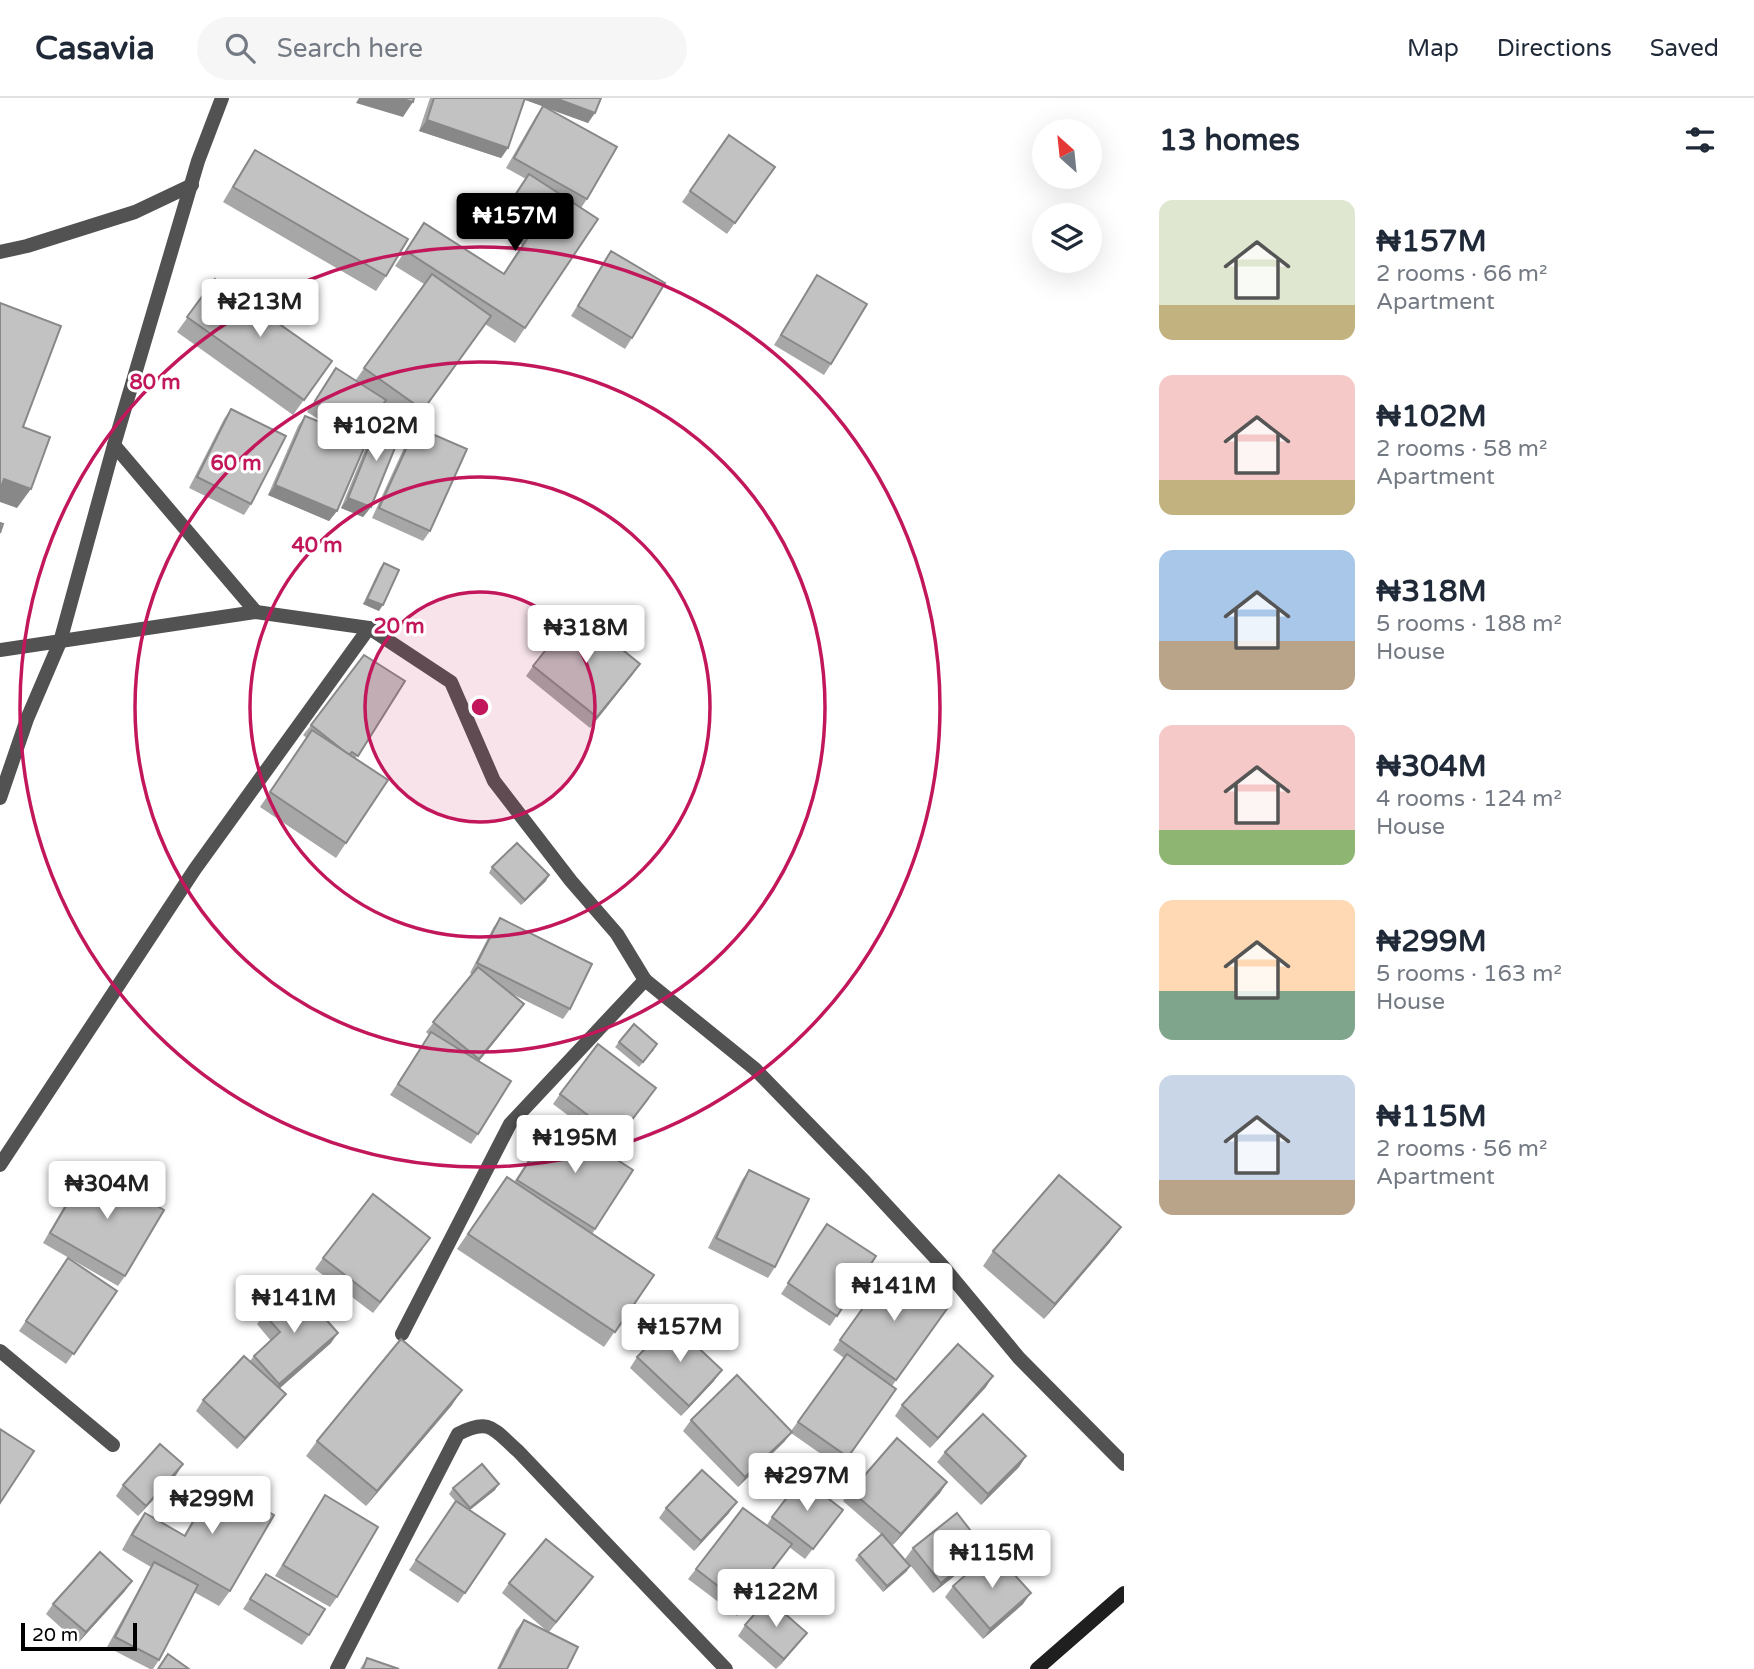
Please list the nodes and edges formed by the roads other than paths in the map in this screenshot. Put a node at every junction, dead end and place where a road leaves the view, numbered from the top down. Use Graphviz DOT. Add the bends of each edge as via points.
graph roads {
  1 [pos="222,98"];
  2 [pos="192,185"];
  3 [pos="0,252"];
  4 [pos="114,444"];
  5 [pos="256,612"];
  6 [pos="369,628"];
  7 [pos="60,642"];
  8 [pos="0,650"];
  9 [pos="0,798"];
  10 [pos="645,981"];
  11 [pos="0,1165"];
  12 [pos="402,1334"];
  13 [pos="0,1351"];
  14 [pos="113,1445"];
  15 [pos="1124,1464"];
  16 [pos="1124,1593"];
  17 [pos="337,1669"];
  18 [pos="726,1669"];
  19 [pos="1037,1669"];
  1 -- 2 [label="street"];
  2 -- 3 [label="street" via="135,212"];
  2 -- 4 [label="street"];
  4 -- 5 [label="street"];
  4 -- 7 [label="street"];
  5 -- 6 [label="street"];
  5 -- 7 [label="street"];
  6 -- 10 [label="street" via="451,682 494,781 617,934"];
  6 -- 11 [label="street" via="195,869"];
  7 -- 8 [label="street"];
  7 -- 9 [label="street"];
  10 -- 12 [label="street" via="510,1124"];
  10 -- 15 [label="street" via="755,1069 932,1254 1019,1358"];
  13 -- 14 [label="street"];
  16 -- 19 [label="street"];
  17 -- 18 [label="street" via="458,1433 475,1425 492,1428 518,1451"];
}
